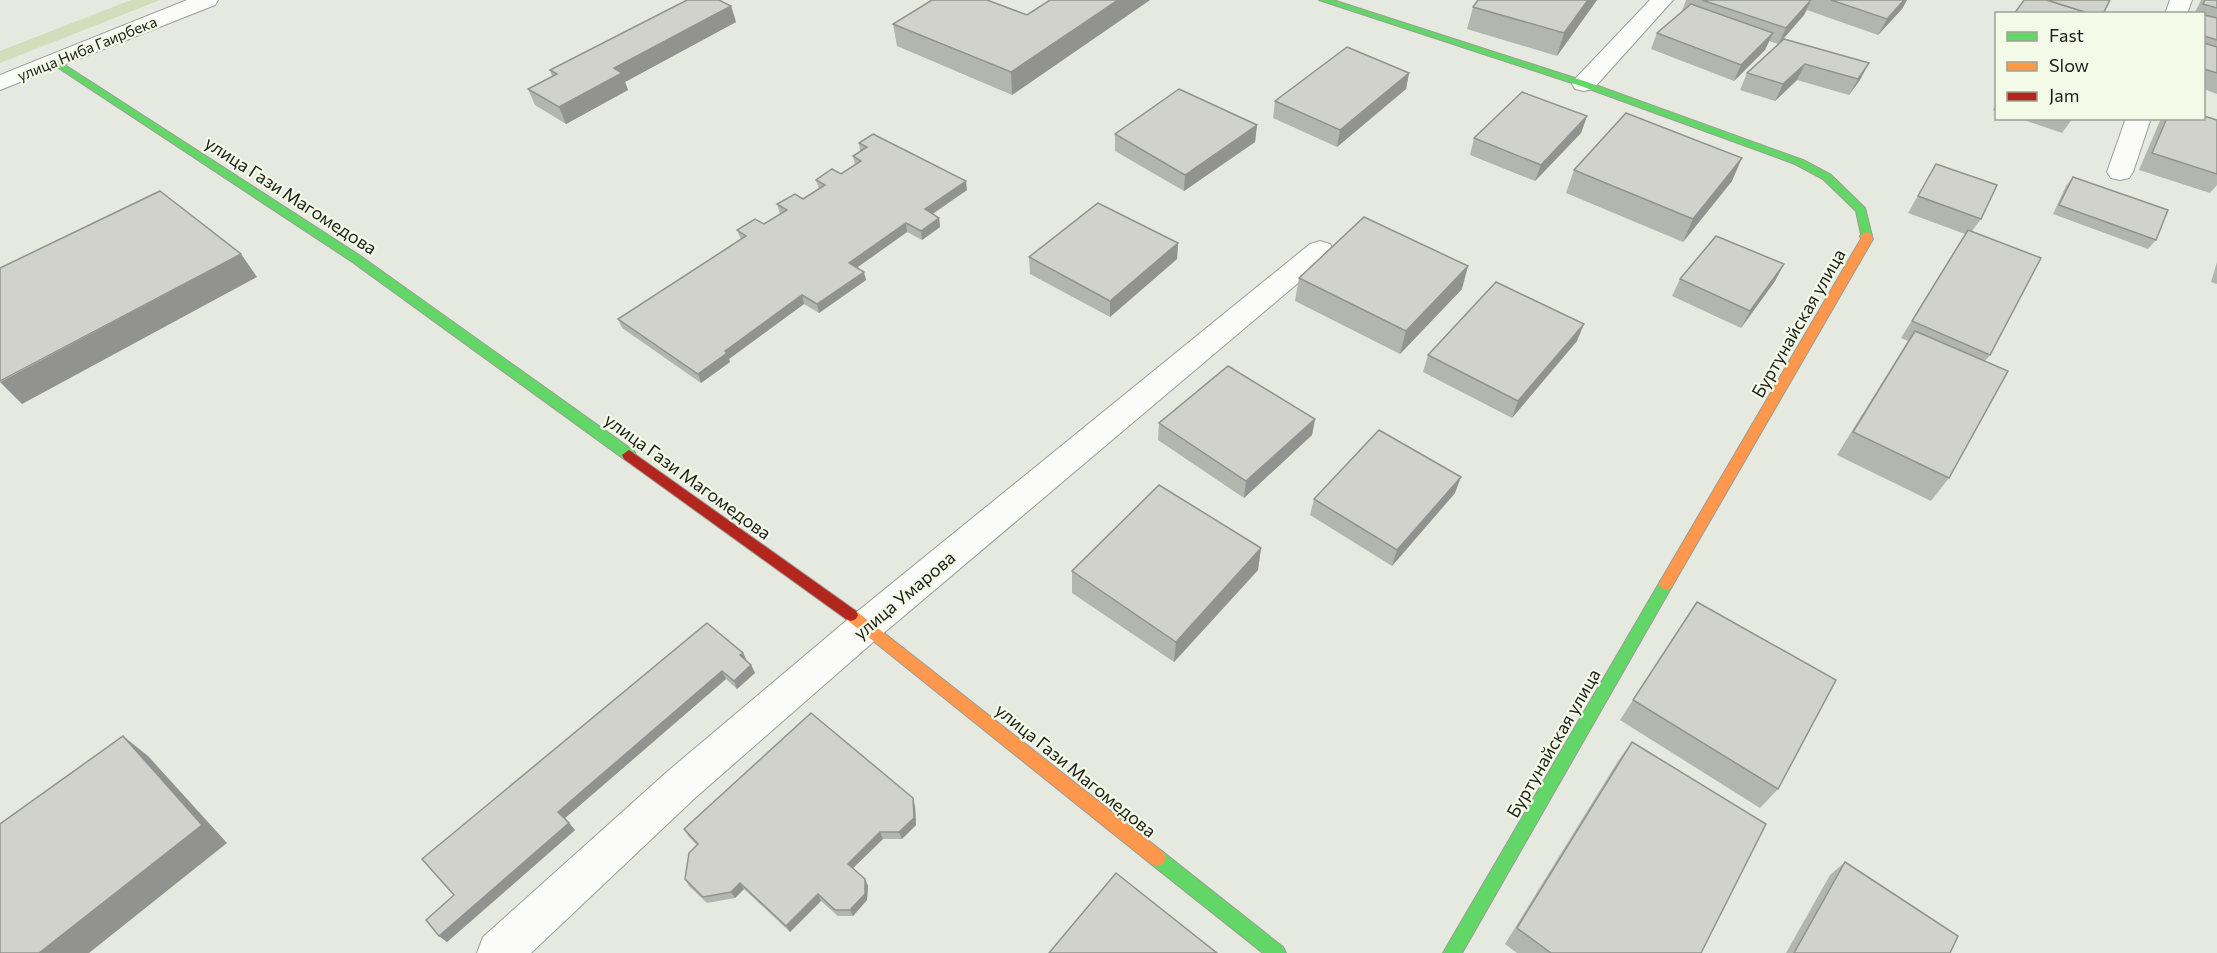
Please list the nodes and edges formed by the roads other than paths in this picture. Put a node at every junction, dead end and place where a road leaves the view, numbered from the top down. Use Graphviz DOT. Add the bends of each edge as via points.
graph roads {
  1 [pos="207,0"];
  2 [pos="1324,0"];
  3 [pos="1662,0"];
  4 [pos="54,62"];
  5 [pos="0,83"];
  6 [pos="1584,84"];
  7 [pos="2138,120"];
  8 [pos="2120,172"];
  9 [pos="1320,250"];
  10 [pos="866,626"];
  11 [pos="511,949"];
  12 [pos="1277,953"];
  13 [pos="1452,953"];
  1 -- 4 [label="street, улица Ниба Гаирбека"];
  2 -- 6 [label="street, Буртунайская улица"];
  3 -- 6 [label="street"];
  4 -- 5 [label="street, улица Ниба Гаирбека"];
  4 -- 10 [label="street, улица Гази Магомедова" via="355,258"];
  6 -- 13 [label="street, Буртунайская улица" via="1818,172 1862,210 1867,239"];
  7 -- 8 [label="street"];
  9 -- 10 [label="street, улица Умарова"];
  10 -- 11 [label="street, улица Умарова" via="682,784"];
  10 -- 12 [label="street, улица Гази Магомедова"];
}
